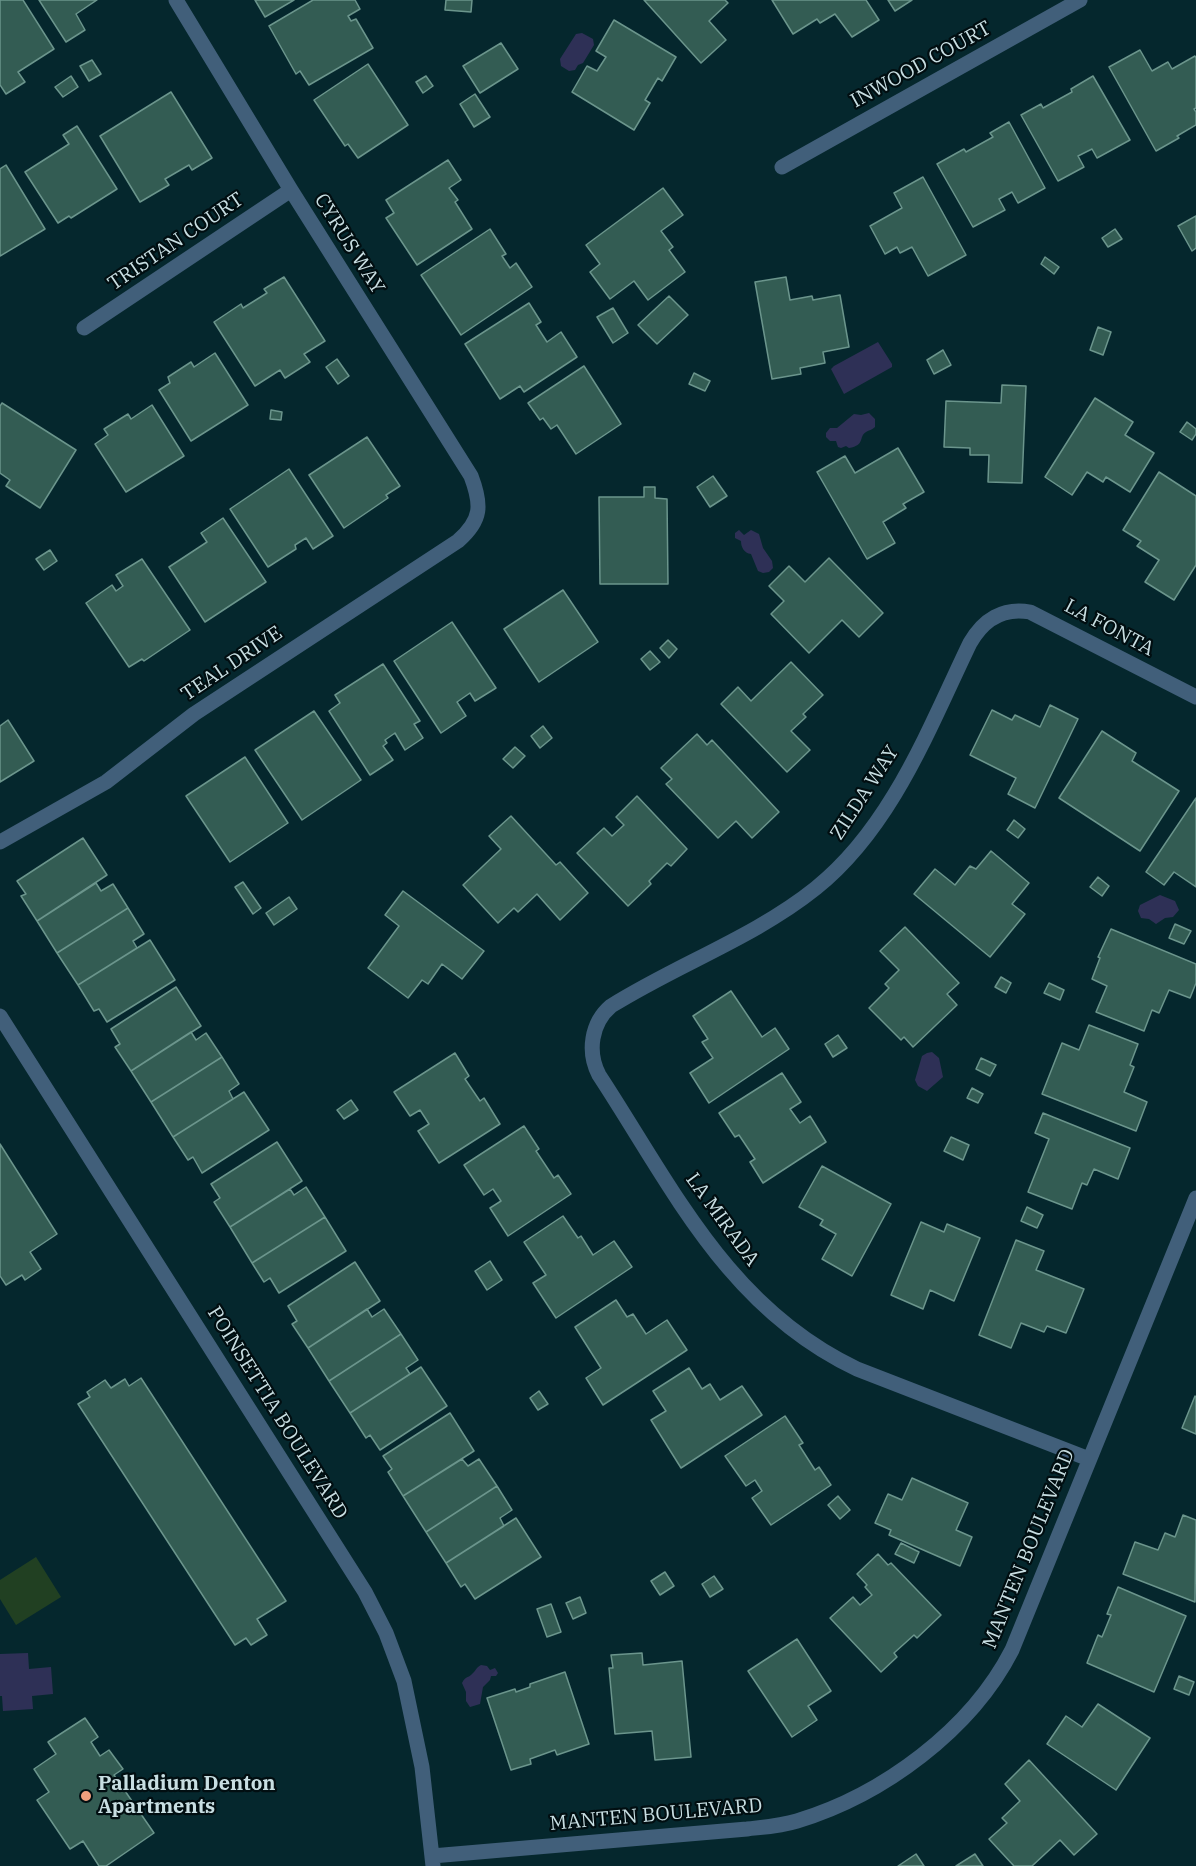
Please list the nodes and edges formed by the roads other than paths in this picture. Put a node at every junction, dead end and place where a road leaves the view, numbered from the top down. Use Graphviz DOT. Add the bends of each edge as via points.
graph roads {
  1 [pos="176,0"];
  2 [pos="1080,0"];
  3 [pos="782,167"];
  4 [pos="291,190"];
  5 [pos="84,328"];
  6 [pos="478,512"];
  7 [pos="999,614"];
  8 [pos="1196,697"];
  9 [pos="0,842"];
  10 [pos="0,1016"];
  11 [pos="596,1026"];
  12 [pos="1196,1198"];
  13 [pos="1089,1459"];
  14 [pos="433,1861"];
  1 -- 4 [label="street, CYRUS WAY"];
  2 -- 3 [label="street, INWOOD COURT"];
  4 -- 5 [label="street, TRISTAN COURT"];
  4 -- 6 [label="street, CYRUS WAY" via="471,476"];
  6 -- 9 [label="street, TEAL DRIVE" via="475,523 458,541 194,714 106,782"];
  7 -- 8 [label="street, LA FONTA" via="1022,610 1043,617"];
  7 -- 11 [label="street, ZILDA WAY" via="975,634 897,788 863,840 833,873 755,928 611,1006"];
  10 -- 14 [label="street, POINSETTIA BOULEVARD" via="365,1592 404,1682 422,1767"];
  11 -- 13 [label="street, LA MIRADA" via="592,1052 599,1075 712,1250 775,1317 857,1369"];
  12 -- 13 [label="street, MANTEN BOULEVARD"];
  13 -- 14 [label="street, MANTEN BOULEVARD" via="1018,1637 998,1675 947,1733 881,1784 843,1804 780,1825"];
}
